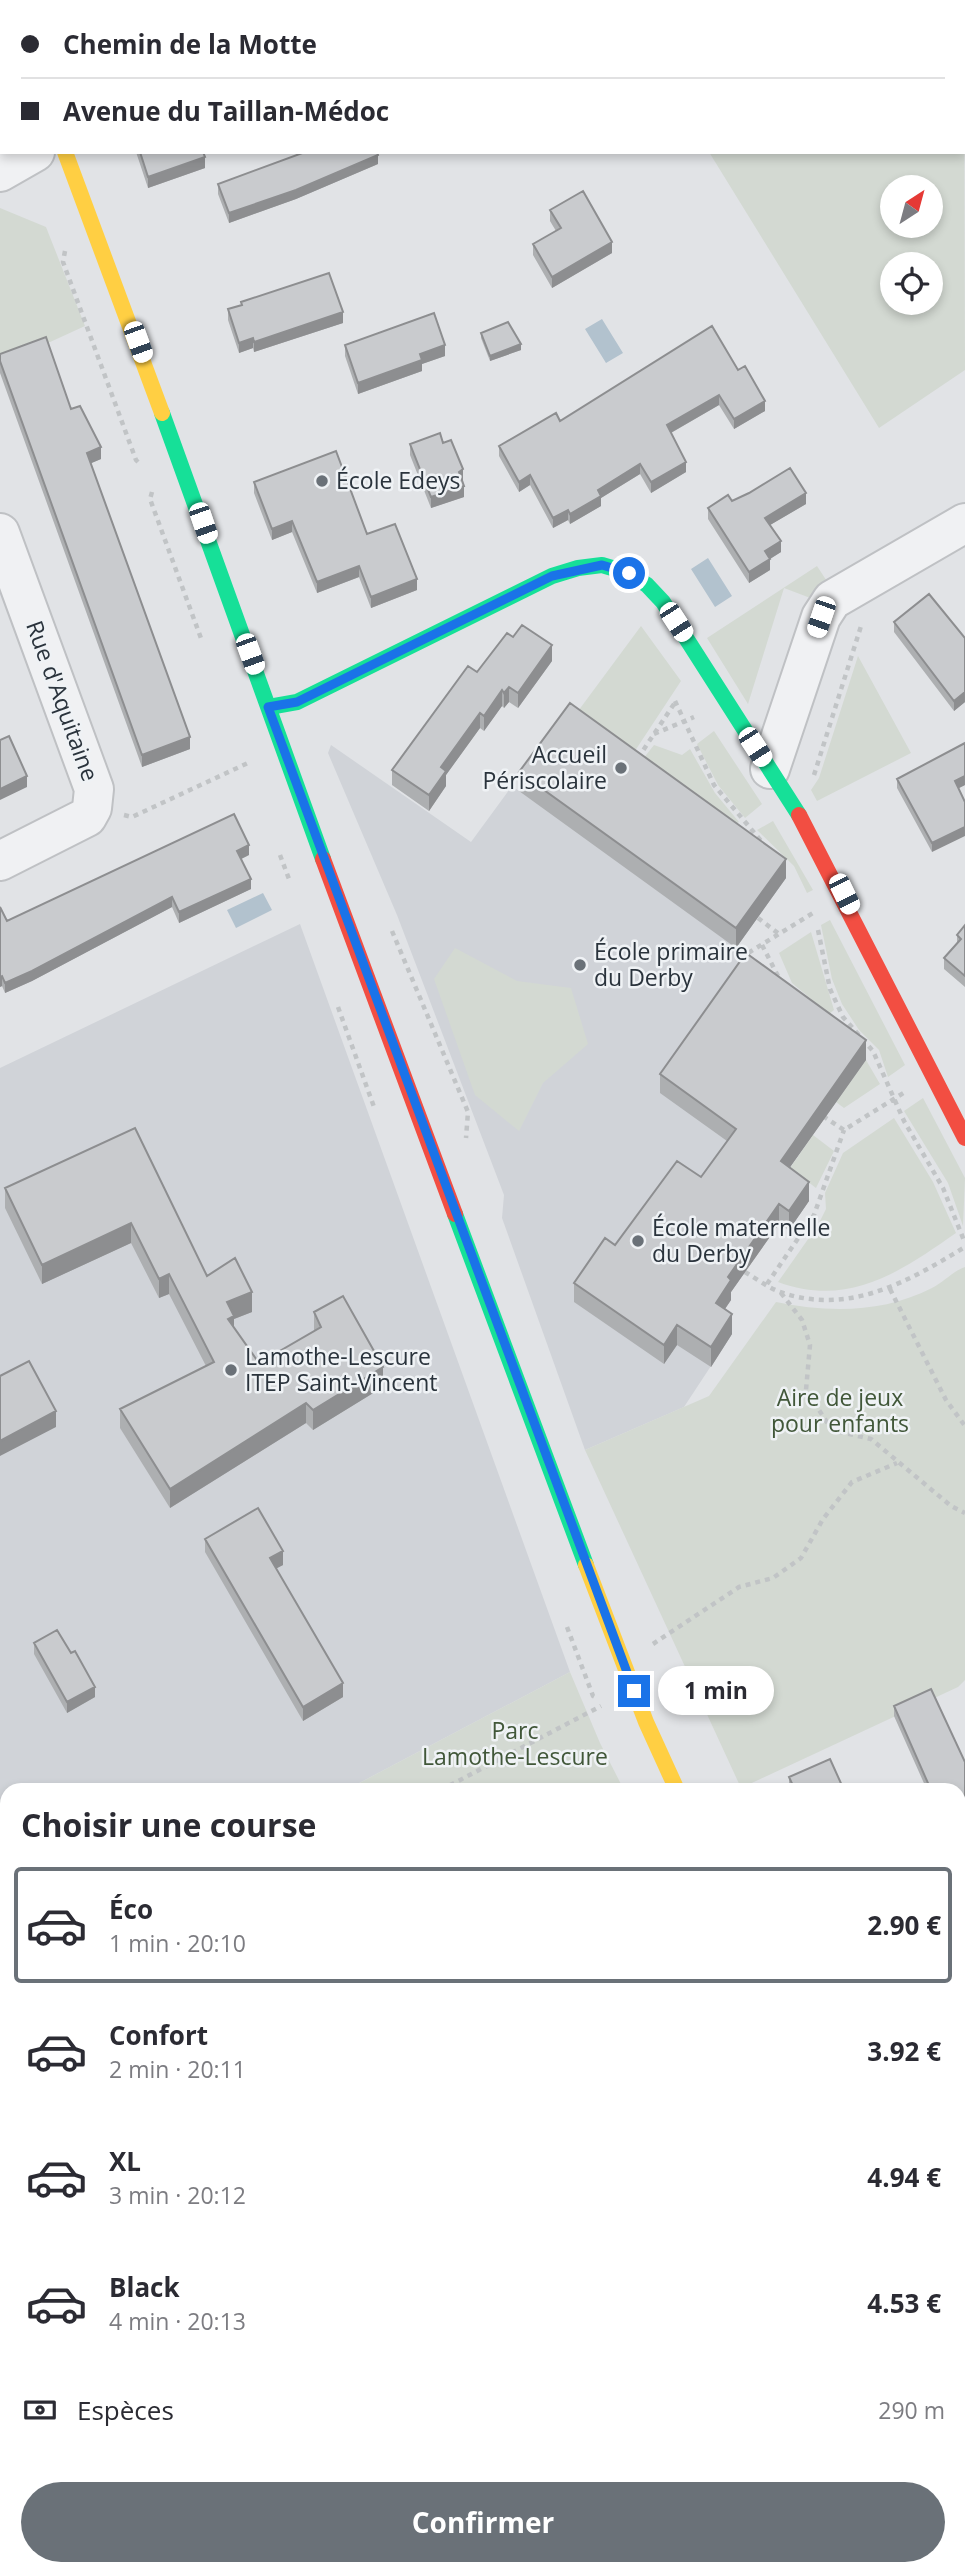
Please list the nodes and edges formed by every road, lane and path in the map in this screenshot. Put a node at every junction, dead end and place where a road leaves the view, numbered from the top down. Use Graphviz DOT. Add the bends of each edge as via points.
graph roads {
  1 [pos="32,154"];
  2 [pos="66,154"];
  3 [pos="0,172"];
  4 [pos="965,523"];
  5 [pos="0,533"];
  6 [pos="864,580"];
  7 [pos="701,662"];
  8 [pos="675,701"];
  9 [pos="727,703"];
  10 [pos="268,707"];
  11 [pos="684,722"];
  12 [pos="653,734"];
  13 [pos="632,767"];
  14 [pos="770,769"];
  15 [pos="290,770"];
  16 [pos="791,804"];
  17 [pos="92,808"];
  18 [pos="770,850"];
  19 [pos="0,861"];
  20 [pos="844,894"];
  21 [pos="809,902"];
  22 [pos="814,912"];
  23 [pos="758,918"];
  24 [pos="779,934"];
  25 [pos="762,945"];
  26 [pos="740,958"];
  27 [pos="784,986"];
  28 [pos="854,1041"];
  29 [pos="873,1051"];
  30 [pos="932,1075"];
  31 [pos="893,1100"];
  32 [pos="823,1115"];
  33 [pos="844,1130"];
  34 [pos="965,1138"];
  35 [pos="965,1245"];
  36 [pos="745,1272"];
  37 [pos="767,1284"];
  38 [pos="890,1290"];
  39 [pos="781,1293"];
  40 [pos="965,1426"];
  41 [pos="897,1463"];
  42 [pos="965,1513"];
  43 [pos="653,1644"];
  44 [pos="608,1703"];
  45 [pos="454,1783"];
  46 [pos="674,1783"];
  1 -- 3 [label="street"];
  2 -- 10 [label="street"];
  4 -- 6 [label="street"];
  5 -- 17 [label="street, Rue d'Aquitaine" via="94,789"];
  6 -- 14 [label="street" via="832,600 821,617"];
  6 -- 16 [label="path" via="862,626 818,768"];
  7 -- 8 [label="path"];
  7 -- 9 [label="street"];
  7 -- 10 [label="street" via="647,585 629,573 602,565 552,576 297,702"];
  8 -- 11 [label="path"];
  8 -- 12 [label="path"];
  9 -- 11 [label="path"];
  9 -- 14 [label="street"];
  10 -- 15 [label="street"];
  11 -- 12 [label="path"];
  11 -- 18 [label="path" via="714,785"];
  12 -- 13 [label="path"];
  14 -- 16 [label="street"];
  15 -- 17 [label="path" via="251,762 132,817"];
  15 -- 46 [label="street" via="619,1653"];
  16 -- 20 [label="street"];
  17 -- 19 [label="street, Rue d'Aquitaine" via="79,823"];
  20 -- 22 [label="path"];
  20 -- 30 [label="street"];
  21 -- 22 [label="path"];
  22 -- 24 [label="path"];
  22 -- 29 [label="path" via="830,989 843,1017"];
  23 -- 24 [label="path"];
  24 -- 25 [label="path"];
  25 -- 26 [label="path"];
  25 -- 27 [label="path"];
  28 -- 29 [label="path"];
  29 -- 31 [label="path"];
  30 -- 31 [label="path"];
  30 -- 34 [label="street"];
  31 -- 33 [label="path"];
  31 -- 35 [label="path" via="943,1188"];
  32 -- 33 [label="path"];
  33 -- 37 [label="path" via="814,1215"];
  35 -- 38 [label="path"];
  36 -- 37 [label="path"];
  37 -- 39 [label="path"];
  38 -- 39 [label="path" via="853,1299"];
  38 -- 40 [label="path" via="946,1400"];
  39 -- 41 [label="path" via="802,1320 810,1345 806,1390 832,1430 871,1439"];
  41 -- 42 [label="path"];
  41 -- 43 [label="path" via="852,1482 801,1558 773,1578 739,1587"];
  44 -- 45 [label="path"];
}
